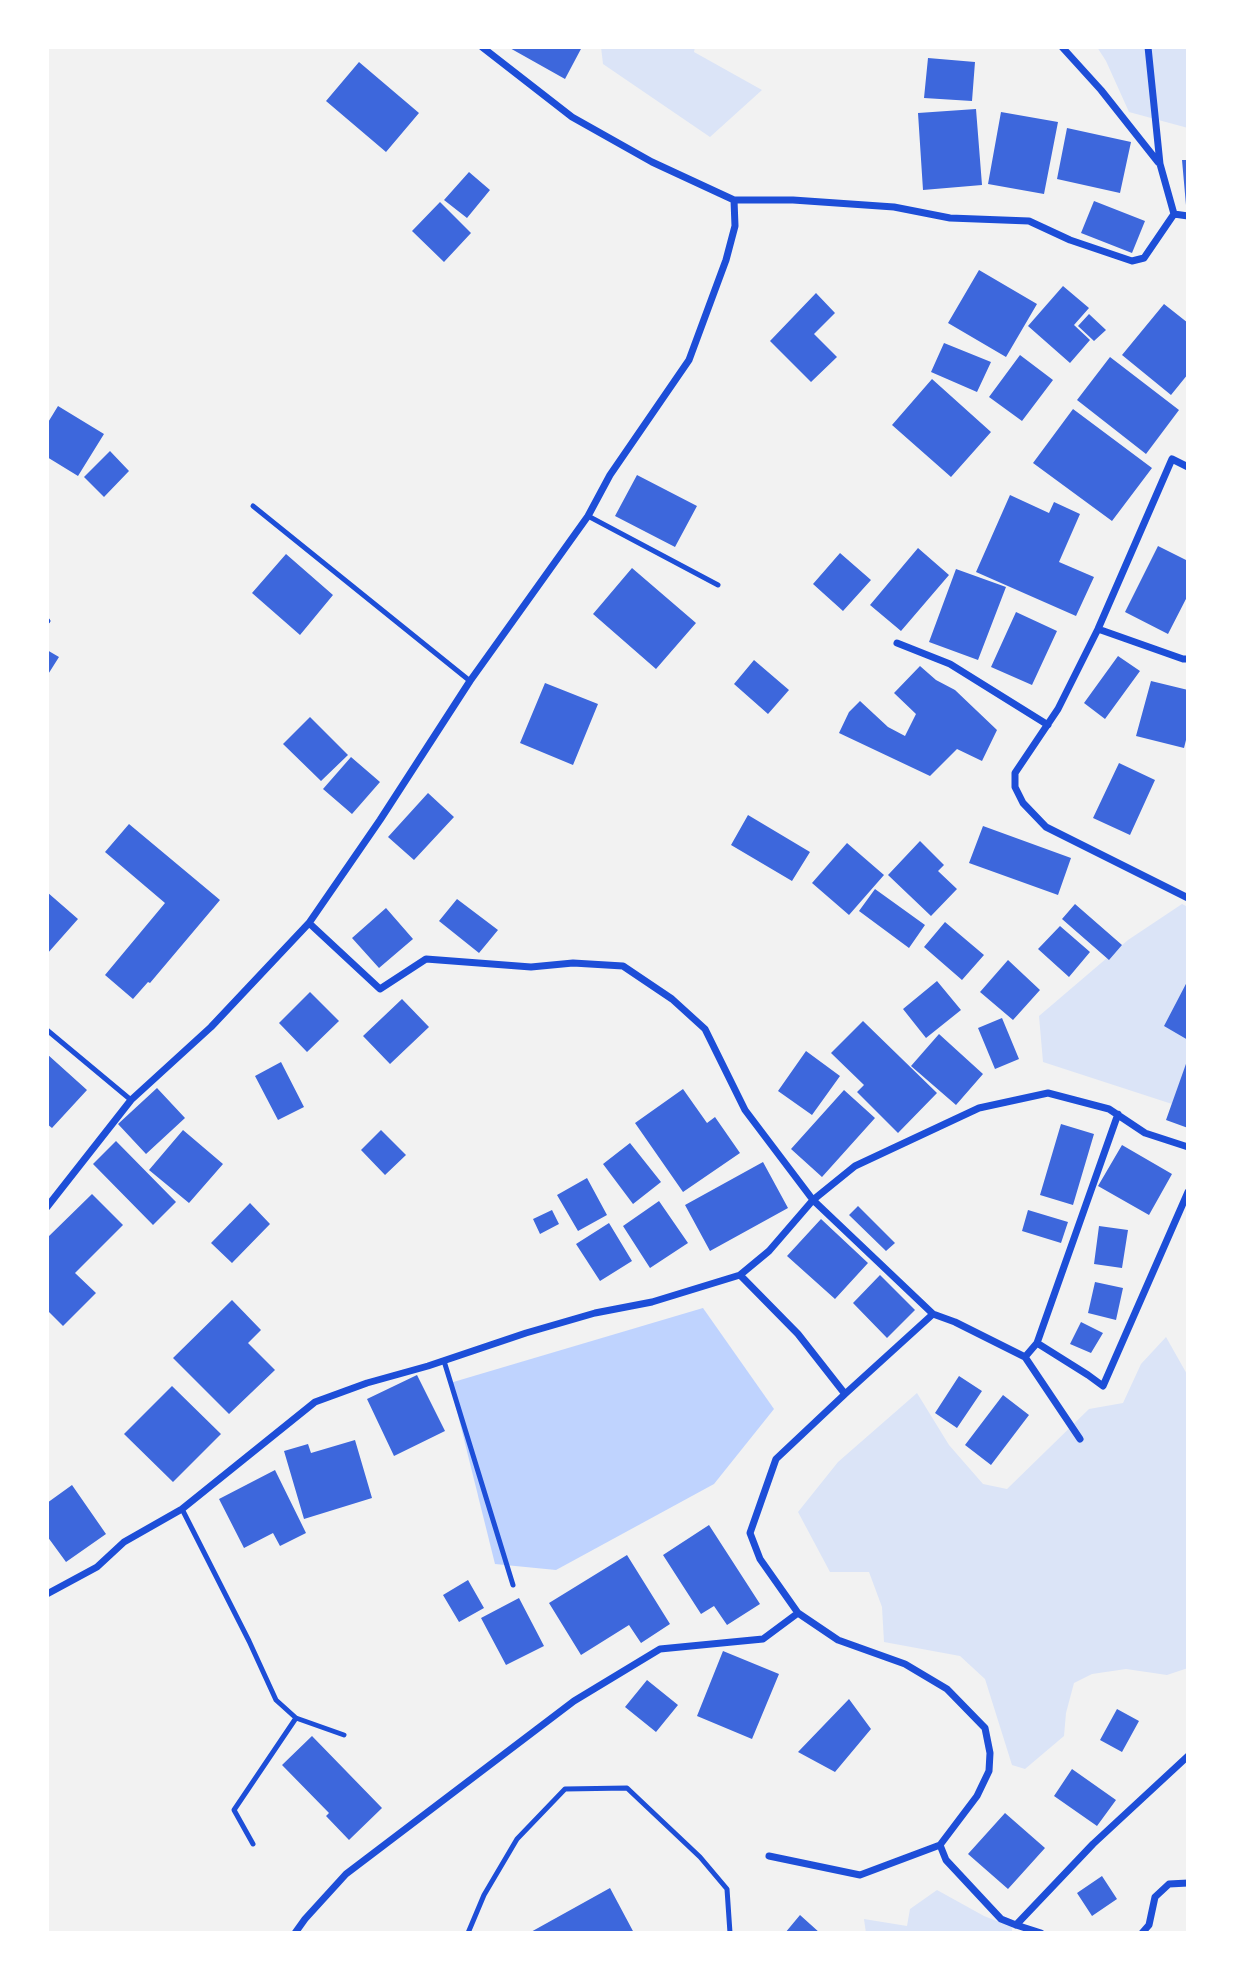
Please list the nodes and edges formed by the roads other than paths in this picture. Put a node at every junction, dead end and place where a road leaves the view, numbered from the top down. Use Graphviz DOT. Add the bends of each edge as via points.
graph roads {
  1 [pos="482,47"];
  2 [pos="1062,47"];
  3 [pos="1148,47"];
  4 [pos="1160,164"];
  5 [pos="734,200"];
  6 [pos="1174,214"];
  7 [pos="1188,216"];
  8 [pos="1188,467"];
  9 [pos="253,506"];
  10 [pos="589,516"];
  11 [pos="718,585"];
  12 [pos="1098,629"];
  13 [pos="897,643"];
  14 [pos="1188,659"];
  15 [pos="470,681"];
  16 [pos="1048,725"];
  17 [pos="1188,898"];
  18 [pos="309,923"];
  19 [pos="47,1030"];
  20 [pos="131,1100"];
  21 [pos="1118,1114"];
  22 [pos="1188,1147"];
  23 [pos="1188,1192"];
  24 [pos="813,1200"];
  25 [pos="47,1207"];
  26 [pos="740,1275"];
  27 [pos="933,1314"];
  28 [pos="1037,1343"];
  29 [pos="1025,1357"];
  30 [pos="444,1361"];
  31 [pos="845,1394"];
  32 [pos="1080,1439"];
  33 [pos="182,1508"];
  34 [pos="513,1585"];
  35 [pos="47,1594"];
  36 [pos="798,1613"];
  37 [pos="296,1718"];
  38 [pos="344,1735"];
  39 [pos="1188,1756"];
  40 [pos="253,1844"];
  41 [pos="940,1844"];
  42 [pos="769,1856"];
  43 [pos="1188,1883"];
  44 [pos="1016,1925"];
  45 [pos="295,1933"];
  46 [pos="468,1933"];
  47 [pos="730,1933"];
  48 [pos="1041,1933"];
  49 [pos="1142,1933"];
  1 -- 5 [label="street" via="572,117 652,162"];
  2 -- 4 [label="street"];
  3 -- 4 [label="street"];
  4 -- 6 [label="street"];
  5 -- 6 [label="street" via="880,206 950,218 1029,221 1132,261 1144,258"];
  5 -- 10 [label="street" via="735,226 726,260 690,360 610,475"];
  6 -- 7 [label="street"];
  8 -- 12 [label="street" via="1172,459"];
  9 -- 15 [label="lane"];
  10 -- 11 [label="lane"];
  10 -- 15 [label="street"];
  12 -- 14 [label="street"];
  12 -- 16 [label="street"];
  13 -- 16 [label="street" via="950,664"];
  15 -- 18 [label="street"];
  16 -- 17 [label="street" via="1015,773 1015,788 1023,803 1046,827"];
  18 -- 20 [label="street" via="211,1027"];
  18 -- 24 [label="street" via="380,989 426,959 531,967 573,963 623,966 672,999 705,1029 745,1110"];
  19 -- 20 [label="lane"];
  20 -- 25 [label="street"];
  21 -- 22 [label="street" via="1145,1133"];
  21 -- 24 [label="street" via="1048,1093 979,1108 855,1166"];
  21 -- 28 [label="street"];
  23 -- 28 [label="street" via="1102,1386"];
  24 -- 26 [label="street" via="769,1251"];
  24 -- 27 [label="street"];
  26 -- 30 [label="street" via="538,1329"];
  26 -- 31 [label="street" via="799,1334"];
  27 -- 29 [label="street"];
  27 -- 31 [label="street"];
  28 -- 29 [label="street"];
  29 -- 32 [label="street"];
  30 -- 33 [label="street" via="315,1402"];
  30 -- 34 [label="lane"];
  31 -- 36 [label="street" via="776,1459 750,1533 760,1559"];
  33 -- 35 [label="street" via="124,1542 97,1567"];
  33 -- 37 [label="lane" via="276,1700"];
  36 -- 41 [label="street" via="838,1640 905,1664 947,1689 985,1728 989,1771 977,1796"];
  36 -- 45 [label="street" via="762,1639 660,1649 574,1701 346,1874"];
  37 -- 38 [label="lane"];
  37 -- 40 [label="lane" via="234,1810"];
  39 -- 44 [label="street" via="1093,1844"];
  41 -- 42 [label="street" via="860,1875"];
  41 -- 44 [label="street" via="946,1860 1001,1919"];
  43 -- 49 [label="street" via="1169,1884 1155,1897 1149,1925"];
  44 -- 48 [label="street"];
  46 -- 47 [label="lane" via="517,1839 565,1789 627,1788 727,1889"];
}
